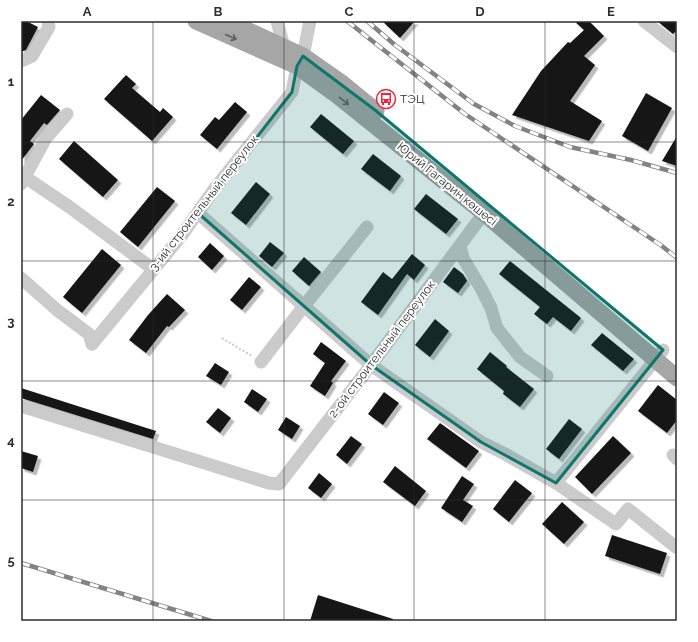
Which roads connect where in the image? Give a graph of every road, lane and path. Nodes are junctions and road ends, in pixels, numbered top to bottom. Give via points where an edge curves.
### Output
1 (48, 21) edge
2 (196, 21) edge
3 (227, 21) edge
4 (277, 21) edge
5 (310, 21) edge
6 (644, 21) edge
7 (284, 47) junction
8 (677, 47) edge
9 (21, 61) edge
10 (300, 61) junction
11 (67, 114) dead end
12 (23, 181) edge
13 (198, 213) junction
14 (484, 213) junction
15 (367, 227) dead end
16 (460, 246) junction
17 (153, 269) junction
18 (21, 278) edge
19 (304, 306) junction
20 (222, 338) dead end
21 (659, 355) junction
22 (261, 362) joint
23 (677, 363) edge
24 (371, 365) junction
25 (547, 376) dead end
26 (677, 378) edge
27 (21, 406) edge
28 (556, 484) junction
29 (677, 548) edge

1 - 9 street via 49,27 32,56
2 -> 10 main road, Юрий Гагарин көшесі
3 - 7 main road, Юрий Гагарин көшесі
4 - 7 street
5 - 10 street, 3-ий строительный переулок
6 - 8 street
7 - 10 main road, Юрий Гагарин көшесі
10 - 13 street, 3-ий строительный переулок via 292,92
10 -> 14 main road, Юрий Гагарин көшесі via 338,96
10 - 21 main road, Юрий Гагарин көшесі via 343,84 472,190
11 - 12 street via 46,138
12 - 17 street via 71,208
13 - 17 street, 3-ий строительный переулок
13 - 19 street
14 - 16 street, 2-ой строительный переулок
14 - 21 main road, Юрий Гагарин көшесі
15 - 19 street
16 - 24 street, 2-ой строительный переулок
16 - 25 street via 463,258 491,308 497,328 520,357
17 - 18 street, 3-ий строительный переулок via 92,344 89,334 56,310
19 - 22 street
19 - 24 street
20 - 22 path
21 - 23 main road, Юрий Гагарин көшесі
21 - 26 main road, Юрий Гагарин көшесі
21 - 28 street
24 - 27 street, 2-ой строительный переулок via 279,484
24 - 28 street via 481,442
28 - 29 street via 616,524 628,509

